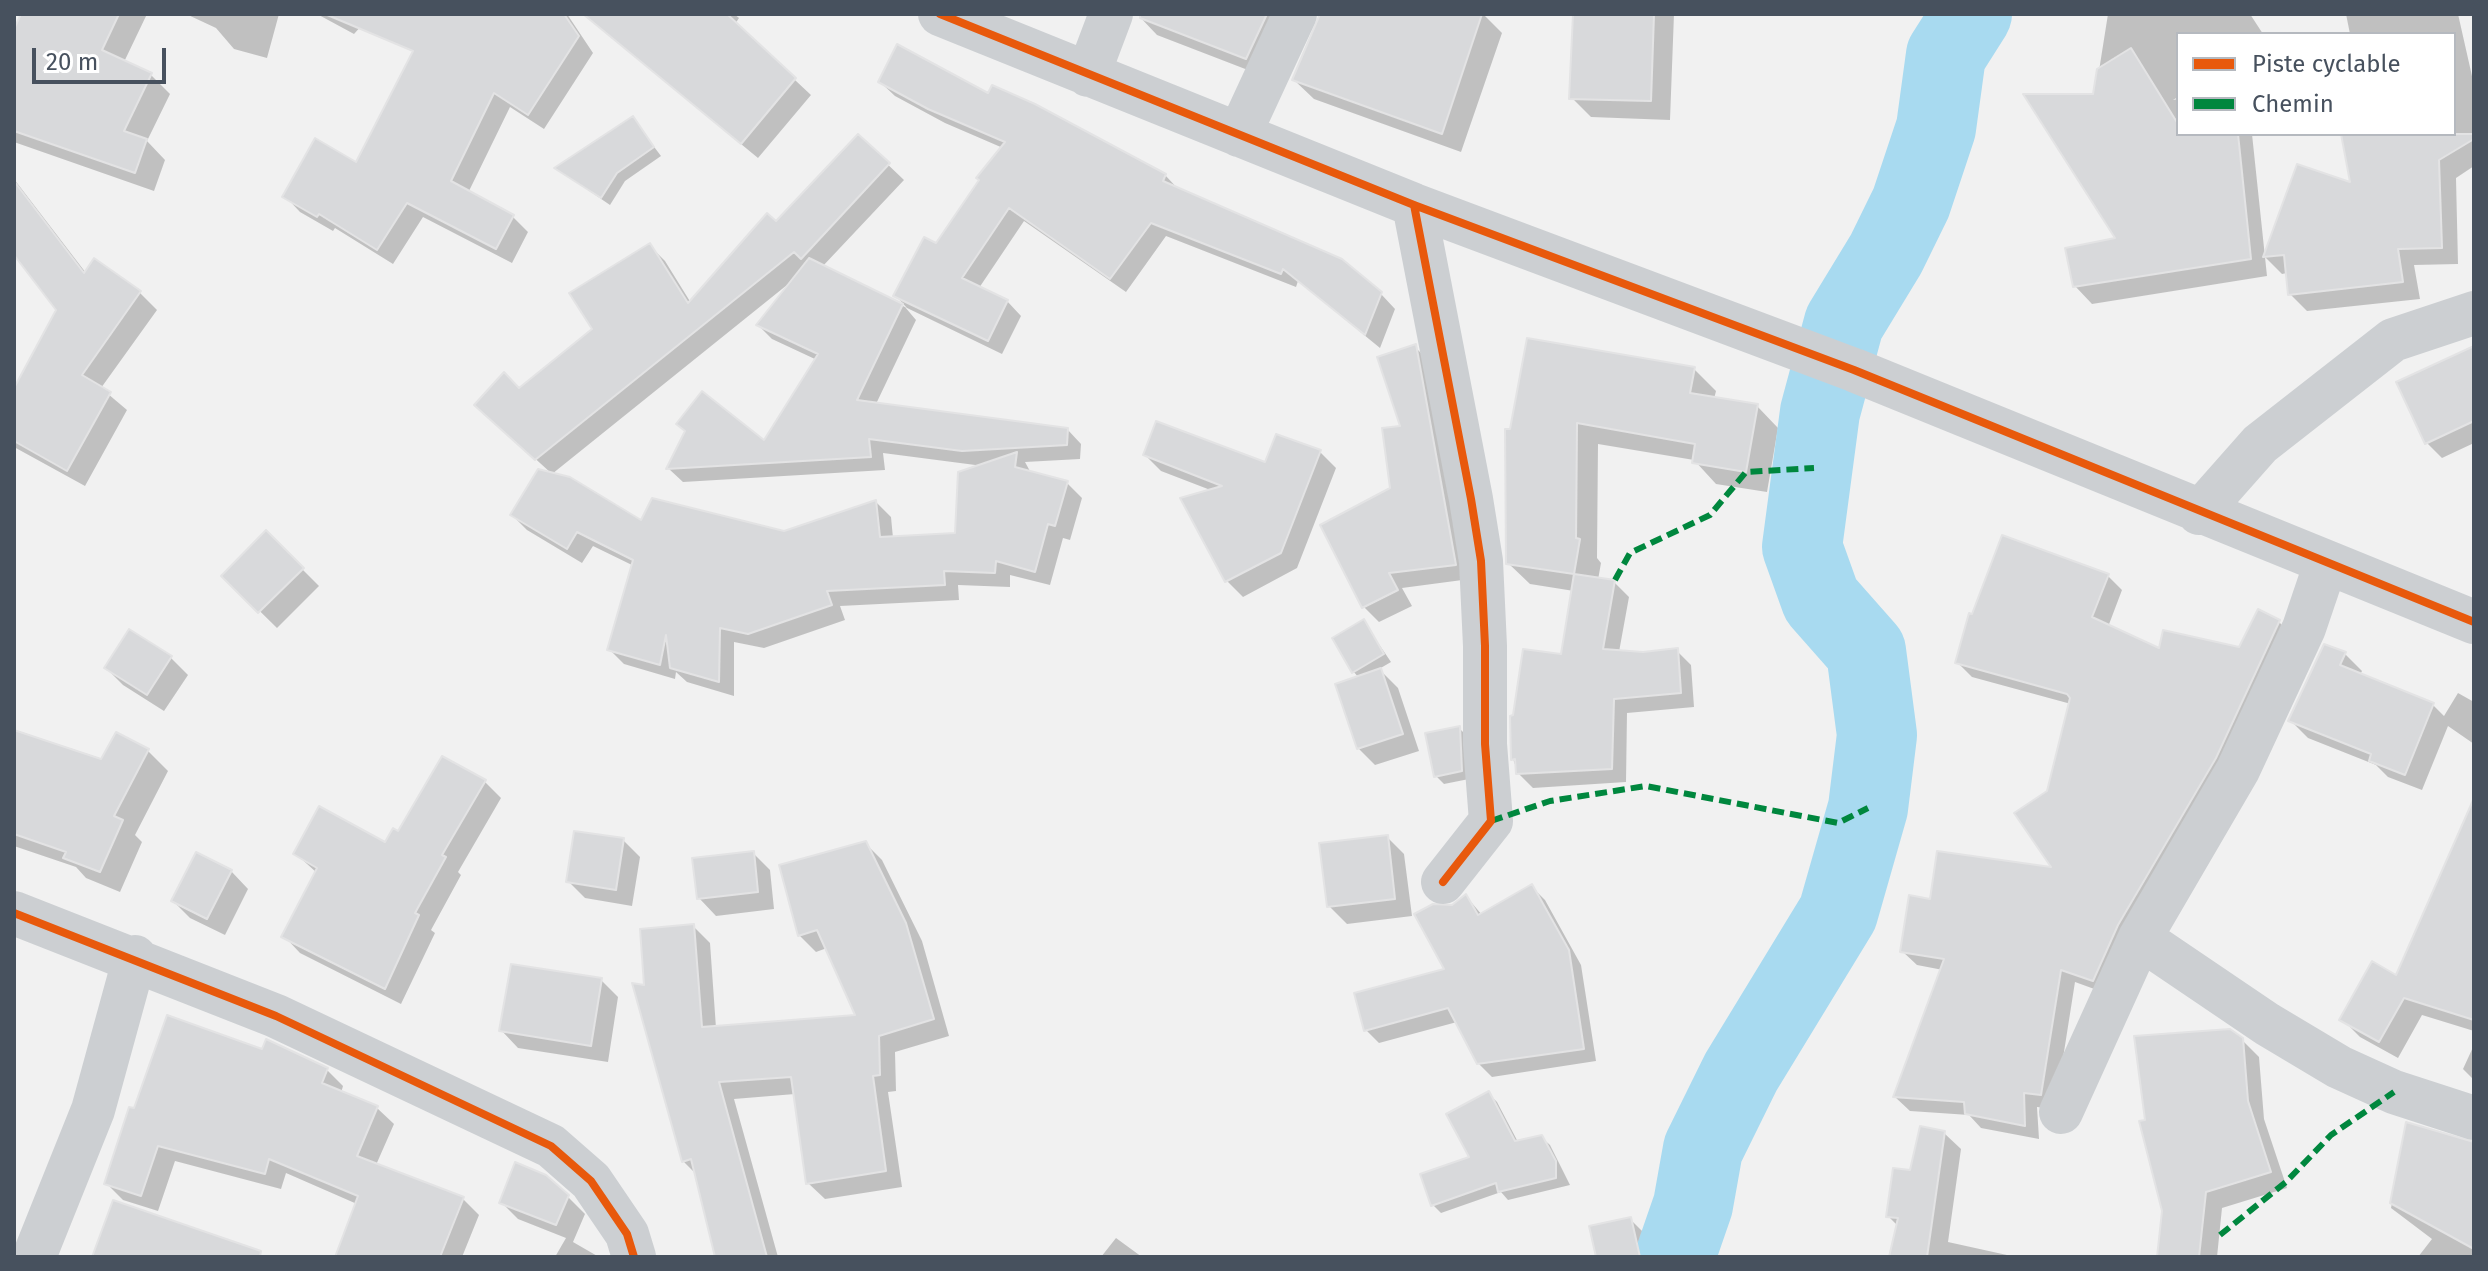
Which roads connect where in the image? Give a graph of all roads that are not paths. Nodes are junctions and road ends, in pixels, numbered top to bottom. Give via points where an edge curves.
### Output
1 (940, 14) edge
2 (1111, 14) edge
3 (1295, 14) edge
4 (1088, 75) junction
5 (1239, 135) junction
6 (1414, 205) junction
7 (2474, 313) edge
8 (2199, 513) junction
9 (2326, 563) junction
10 (2474, 622) edge
11 (1443, 882) dead end
12 (14, 913) edge
13 (2140, 938) junction
14 (135, 957) junction
15 (2061, 1112) dead end
16 (2474, 1118) edge
17 (34, 1257) edge
18 (634, 1257) edge

1 - 4 street
2 - 4 street
3 - 5 street
4 - 5 street
5 - 6 street
6 - 8 street via 1854,370
6 - 11 street via 1481,561 1485,646 1491,821
7 - 8 street via 2393,340 2260,444
8 - 9 street
9 - 10 street
9 - 13 street via 2304,628 2238,770
12 - 14 street
13 - 15 street
13 - 16 street via 2339,1067
14 - 17 street via 93,1110
14 - 18 street via 290,1022 551,1146 591,1181 627,1234

